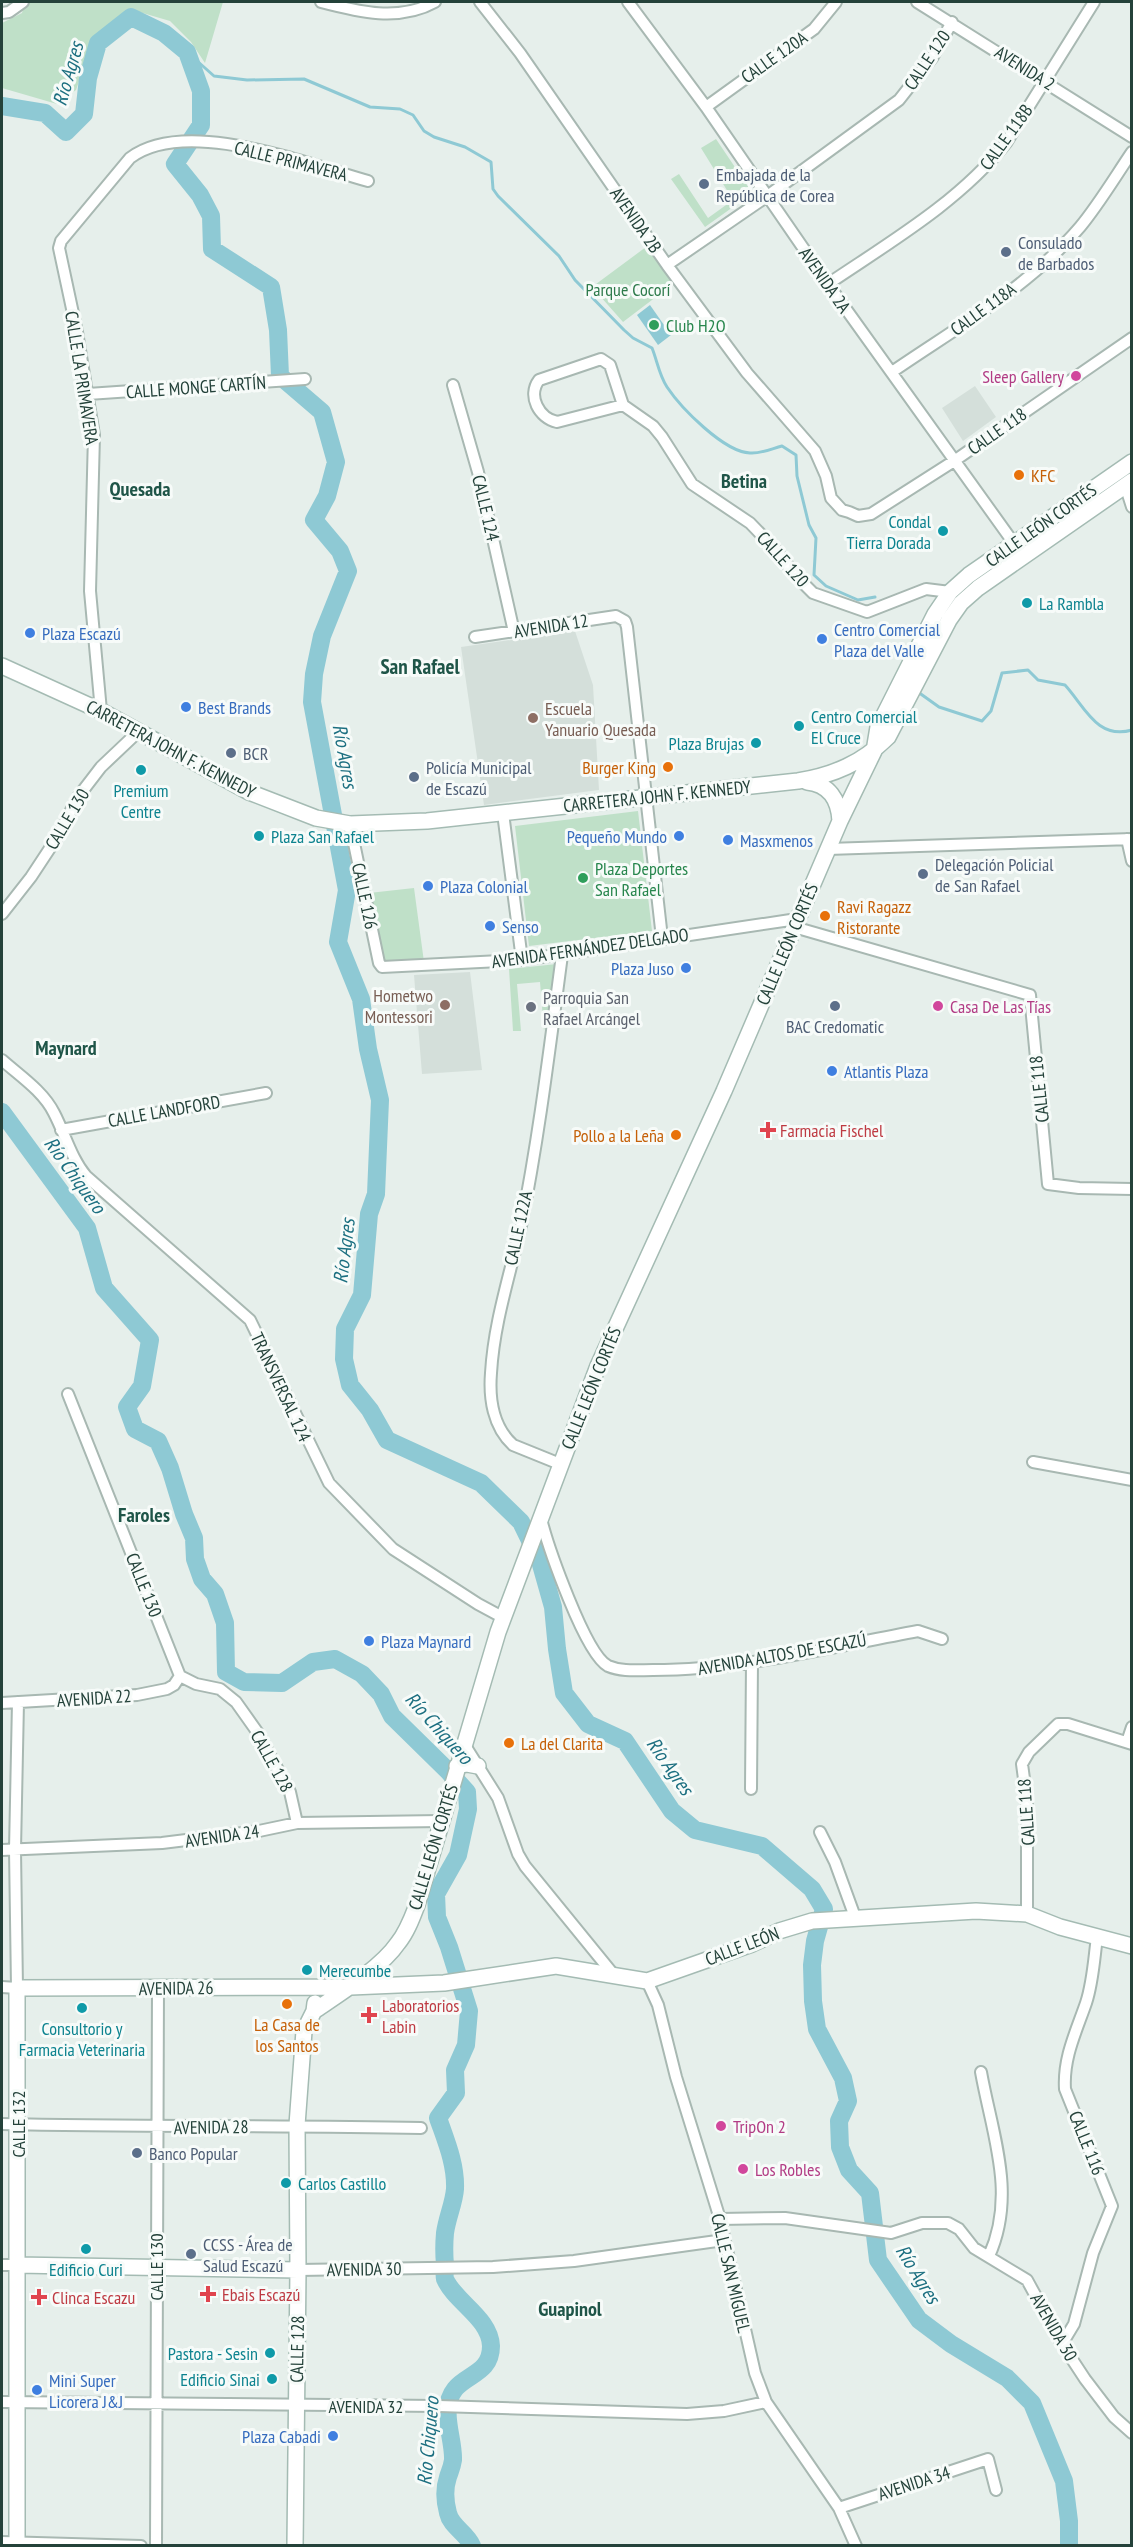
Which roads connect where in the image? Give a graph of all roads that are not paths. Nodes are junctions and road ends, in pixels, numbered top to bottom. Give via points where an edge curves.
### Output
1 (23, 2) edge
2 (321, 2) edge
3 (435, 2) edge
4 (480, 2) edge
5 (836, 2) edge
6 (917, 2) edge
7 (1094, 2) edge
8 (632, 3) edge
9 (5, 13) edge
10 (952, 22) junction
11 (1045, 81) junction
12 (706, 107) junction
13 (1131, 137) edge
14 (177, 142) joint
15 (1131, 152) edge
16 (368, 181) dead end
17 (766, 197) junction
18 (667, 265) junction
19 (828, 284) junction
20 (1131, 338) edge
21 (892, 372) junction
22 (305, 379) dead end
23 (453, 385) dead end
24 (88, 394) junction
25 (623, 405) junction
26 (954, 461) junction
27 (1131, 462) edge
28 (1128, 483) edge
29 (1131, 507) edge
30 (858, 516) joint
31 (1014, 544) junction
32 (1023, 557) junction
33 (950, 592) junction
34 (514, 632) junction
35 (475, 637) dead end
36 (2, 666) edge
37 (101, 711) junction
38 (139, 730) junction
39 (876, 731) junction
40 (874, 751) junction
41 (838, 772) junction
42 (798, 782) junction
43 (647, 796) junction
44 (503, 813) junction
45 (840, 821) junction
46 (345, 823) junction
47 (1129, 839) edge
48 (828, 849) junction
49 (1131, 861) edge
50 (2, 914) edge
51 (796, 923) junction
52 (662, 938) junction
53 (562, 955) junction
54 (522, 960) junction
55 (382, 967) joint
56 (1030, 995) joint
57 (2, 1060) edge
58 (266, 1093) dead end
59 (61, 1130) junction
60 (1131, 1189) edge
61 (68, 1394) dead end
62 (1033, 1462) dead end
63 (560, 1464) junction
64 (1131, 1480) edge
65 (538, 1522) junction
66 (504, 1618) junction
67 (942, 1639) dead end
68 (752, 1662) junction
69 (180, 1676) junction
70 (18, 1702) junction
71 (2, 1703) edge
72 (1131, 1726) edge
73 (1129, 1743) edge
74 (464, 1744) junction
75 (478, 1766) junction
76 (456, 1768) junction
77 (751, 1789) dead end
78 (441, 1821) junction
79 (297, 1823) junction
80 (820, 1832) dead end
81 (2, 1850) edge
82 (15, 1850) junction
83 (1027, 1914) junction
84 (855, 1917) junction
85 (1097, 1937) junction
86 (1131, 1946) edge
87 (374, 1966) junction
88 (613, 1974) junction
89 (647, 1981) junction
90 (379, 1986) junction
91 (304, 1987) junction
92 (351, 1987) junction
93 (9, 1988) edge
94 (158, 1989) junction
95 (314, 2011) junction
96 (981, 2072) dead end
97 (2, 2124) edge
98 (19, 2125) junction
99 (297, 2125) junction
100 (157, 2127) junction
101 (421, 2128) dead end
102 (720, 2219) junction
103 (724, 2240) junction
104 (989, 2256) junction
105 (2, 2265) edge
106 (17, 2265) junction
107 (156, 2267) junction
108 (298, 2270) junction
109 (1062, 2344) junction
110 (9, 2402) edge
111 (766, 2402) junction
112 (157, 2403) junction
113 (296, 2405) junction
114 (1131, 2433) edge
115 (996, 2490) dead end
116 (839, 2508) junction
117 (12, 2543) edge
118 (141, 2546) edge
119 (156, 2546) edge
120 (295, 2546) edge
121 (856, 2546) edge

1 - 9 street
2 - 3 street via 385,14 413,11
4 - 18 street, AVENIDA 2B
5 - 12 street, CALLE 120A via 814,29
6 - 10 street, AVENIDA 2
7 - 11 street, CALLE 118B
8 - 12 street, AVENIDA 2A
10 - 11 street, AVENIDA 2
10 - 17 street, CALLE 120 via 932,58 899,100
11 - 13 street, AVENIDA 2
11 - 19 street, CALLE 118B via 1006,143 976,178
12 - 17 street, AVENIDA 2A
14 - 16 street, CALLE PRIMAVERA via 242,146
14 - 24 street, CALLE LA PRIMAVERA via 142,149 130,158 59,248
15 - 21 street, CALLE 118A via 1080,227 1050,258 986,308
17 - 18 street, CALLE 120
17 - 19 street, AVENIDA 2A
18 - 30 street, AVENIDA 2B via 747,373 815,451 831,498 843,510
19 - 21 street, AVENIDA 2A
20 - 26 street, CALLE 118
21 - 26 street, AVENIDA 2A
22 - 24 street, CALLE MONGE CARTÍN
23 - 34 street, CALLE 124 via 478,472
24 - 37 street, CALLE LA PRIMAVERA via 94,435 90,591
25 - 25 street via 557,422 541,414 532,395 539,380 601,359 610,364
25 - 33 street, CALLE 120 via 663,437 692,484 750,523 813,593 867,612 926,589
26 - 30 street, CALLE 118 via 871,514
26 - 31 street, AVENIDA 2A
27 - 31 main road, CALLE LEÓN CORTÉS
28 - 29 street
28 - 32 main road, CALLE LEÓN CORTÉS
31 - 32 street, AVENIDA 2A
31 - 33 main road, CALLE LEÓN CORTÉS
32 - 40 main road, CALLE LEÓN CORTÉS via 961,603 888,737
33 - 39 main road, CALLE LEÓN CORTÉS via 928,625
34 - 35 street, AVENIDA 12
34 - 43 street, AVENIDA 12 via 616,616 625,621
36 - 37 main road, CARRETERA JOHN F. KENNEDY
37 - 38 main road, CARRETERA JOHN F. KENNEDY
38 - 46 main road, CARRETERA JOHN F. KENNEDY via 249,792 316,818
38 - 50 street, CALLE 130 via 101,767 78,797 58,836
39 - 40 main road, CALLE LEÓN CORTÉS
39 - 41 main road
40 - 41 main road, CARRETERA JOHN F. KENNEDY
40 - 45 main road, CALLE LEÓN CORTÉS
41 - 42 main road, CARRETERA JOHN F. KENNEDY
42 - 43 main road, CARRETERA JOHN F. KENNEDY
42 - 45 main road via 824,787 839,808
43 - 44 main road, CARRETERA JOHN F. KENNEDY
43 - 52 street
44 - 46 main road, CARRETERA JOHN F. KENNEDY via 398,824
44 - 54 street
45 - 48 main road, CALLE LEÓN CORTÉS
46 - 55 street, CALLE 126
47 - 48 street
47 - 49 street
48 - 51 main road, CALLE LEÓN CORTÉS
51 - 52 street, AVENIDA FERNÁNDEZ DELGADO
51 - 56 street, AVENIDA FERNÁNDEZ DELGADO
51 - 63 main road, CALLE LEÓN CORTÉS via 598,1366
52 - 53 street, AVENIDA FERNÁNDEZ DELGADO
53 - 54 street, AVENIDA FERNÁNDEZ DELGADO
53 - 63 street, CALLE 122A via 521,1226 499,1314 490,1373 495,1416 507,1439
54 - 55 street, AVENIDA FERNÁNDEZ DELGADO
56 - 60 street, CALLE 118 via 1048,1184
57 - 59 street, TRANSVERSAL 124 via 42,1095
58 - 59 street, CALLE LANDFORD
59 - 66 street, TRANSVERSAL 124 via 86,1176 250,1320 328,1484 393,1549
61 - 69 street, CALLE 130
62 - 64 street
63 - 65 main road, CALLE LEÓN CORTÉS
65 - 66 main road, CALLE LEÓN CORTÉS
65 - 68 street, AVENIDA ALTOS DE ESCAZÚ via 585,1635 594,1653 607,1665 623,1670 688,1670
66 - 74 main road, CALLE LEÓN CORTÉS
67 - 68 street, AVENIDA ALTOS DE ESCAZÚ via 918,1630
68 - 77 street
69 - 70 street, AVENIDA 22 via 167,1689 137,1695
69 - 79 street, CALLE 128 via 220,1689 236,1702 291,1792
70 - 71 street, AVENIDA 22
70 - 82 street, CALLE 132
72 - 73 street
73 - 83 street, CALLE 118 via 1058,1724 1022,1764 1028,1801
74 - 75 street
74 - 76 main road, CALLE LEÓN CORTÉS
75 - 76 main road
75 - 88 street via 498,1798 525,1866
76 - 78 main road, CALLE LEÓN CORTÉS
78 - 79 street, AVENIDA 24
78 - 87 main road, CALLE LEÓN CORTÉS via 408,1927 398,1945
79 - 82 street, AVENIDA 24 via 162,1844
80 - 84 street
81 - 82 street, AVENIDA 24
82 - 93 street, CALLE 132
83 - 84 main road, CALLE LEÓN via 976,1911
83 - 85 main road, CALLE LEÓN
84 - 89 main road, CALLE LEÓN via 812,1921 779,1931
85 - 86 main road, CALLE LEÓN
85 - 109 street, CALLE 116 via 1086,2001 1064,2072 1065,2089 1112,2206 1093,2253 1074,2324
87 - 90 main road via 374,1981
87 - 92 main road, CALLE LEÓN CORTÉS
88 - 89 main road
88 - 90 main road via 556,1966 444,1983
89 - 102 street, CALLE SAN MIGUEL via 658,2005
90 - 92 main road
91 - 92 main road, AVENIDA 26
91 - 94 main road, AVENIDA 26
91 - 95 main road via 314,1997
92 - 95 main road, CALLE LEÓN CORTÉS
93 - 94 main road, AVENIDA 26
93 - 98 main road, CALLE 132
94 - 100 street, CALLE 130
95 - 99 main road, CALLE 128 via 304,2031
96 - 104 street via 1001,2162 998,2236
97 - 98 street, AVENIDA 28
98 - 100 street, AVENIDA 28
98 - 106 main road, CALLE 132
99 - 100 street, AVENIDA 28
99 - 101 street, AVENIDA 28
99 - 108 main road, CALLE 128
100 - 107 street, CALLE 130
102 - 103 street, CALLE SAN MIGUEL
102 - 104 street, AVENIDA 30 via 785,2218 891,2233 922,2223 948,2223 974,2248
103 - 108 street, AVENIDA 30 via 574,2261 459,2268
103 - 111 street, CALLE SAN MIGUEL via 755,2373
104 - 109 street, AVENIDA 30 via 1027,2280
105 - 106 street, AVENIDA 30
106 - 107 main road, AVENIDA 30
106 - 110 main road, CALLE 132
107 - 108 main road, AVENIDA 30
107 - 112 street, CALLE 130
108 - 113 main road, CALLE 128
109 - 114 street, AVENIDA 30 via 1114,2417
110 - 112 street, AVENIDA 32
110 - 117 main road, CALLE 132
111 - 113 street, AVENIDA 32 via 687,2414
111 - 116 street, CALLE SAN MIGUEL
112 - 113 street, AVENIDA 32
112 - 119 street, CALLE 130
113 - 120 main road, CALLE 128
115 - 116 street, AVENIDA 34 via 988,2458
116 - 121 street, CALLE SAN MIGUEL
117 - 118 street

